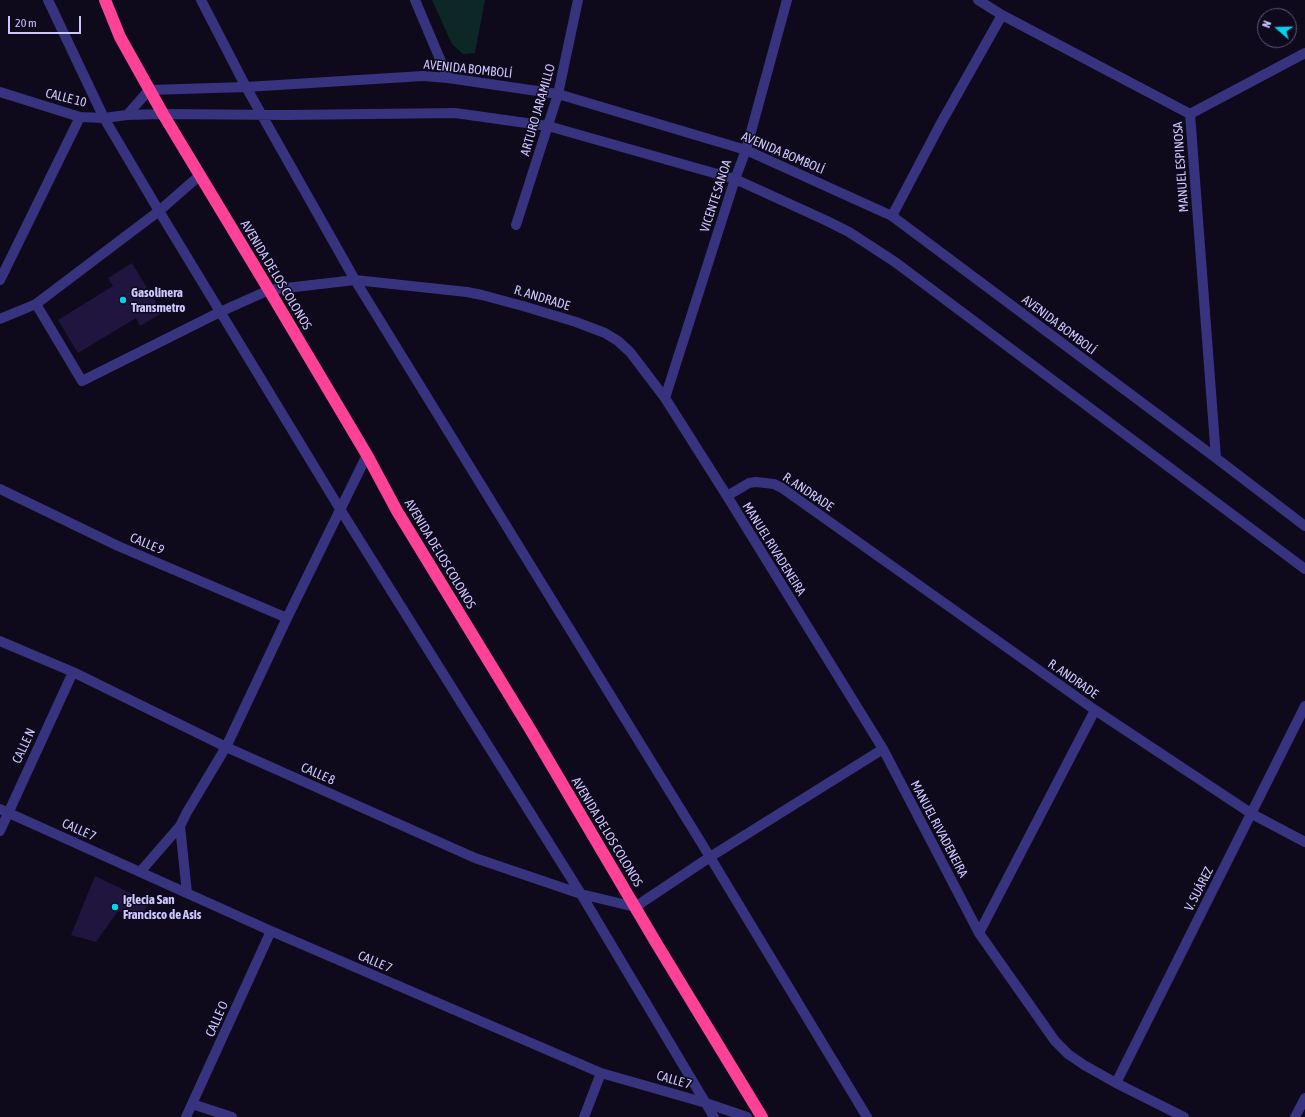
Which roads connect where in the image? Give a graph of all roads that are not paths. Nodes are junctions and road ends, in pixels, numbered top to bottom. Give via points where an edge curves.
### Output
1 (48, 0) edge
2 (105, 0) edge
3 (201, 0) edge
4 (415, 0) edge
5 (578, 0) edge
6 (787, 0) edge
7 (978, 0) edge
8 (1002, 15) junction
9 (1305, 53) edge
10 (448, 78) junction
11 (246, 87) junction
12 (149, 90) junction
13 (0, 92) edge
14 (558, 94) junction
15 (163, 114) junction
16 (262, 114) junction
17 (1190, 114) junction
18 (127, 115) junction
19 (80, 117) junction
20 (104, 118) junction
21 (548, 126) junction
22 (746, 150) junction
23 (199, 176) junction
24 (735, 179) junction
25 (159, 211) junction
26 (892, 216) junction
27 (516, 225) dead end
28 (0, 280) edge
29 (355, 280) junction
30 (269, 290) junction
31 (36, 304) junction
32 (220, 312) junction
33 (0, 319) edge
34 (665, 398) junction
35 (366, 455) junction
36 (1216, 458) junction
37 (0, 490) edge
38 (727, 496) junction
39 (340, 509) junction
40 (1305, 526) edge
41 (1305, 569) edge
42 (287, 618) junction
43 (0, 641) edge
44 (73, 672) junction
45 (1305, 706) edge
46 (1094, 710) junction
47 (226, 747) junction
48 (883, 749) junction
49 (4, 811) edge
50 (1252, 814) junction
51 (180, 826) junction
52 (0, 831) edge
53 (1305, 842) edge
54 (710, 857) junction
55 (140, 872) junction
56 (187, 894) junction
57 (581, 894) junction
58 (635, 907) junction
59 (271, 931) junction
60 (979, 933) junction
61 (601, 1073) junction
62 (1116, 1083) junction
63 (1305, 1098) edge
64 (706, 1103) junction
65 (192, 1104) junction
66 (186, 1117) edge
67 (232, 1117) edge
68 (584, 1117) edge
69 (714, 1117) edge
70 (747, 1117) edge
71 (762, 1117) edge
72 (868, 1117) edge
73 (1184, 1117) edge
74 (1295, 1117) edge

1 - 20 street
2 - 12 highway, AVENIDA DE LOS COLONOS via 120,37
3 - 11 street
4 - 10 street
5 - 14 street, ARTURO JARAMILLO
6 - 22 street, VICENTE SANOA
7 - 8 street, MANUEL ESPINOSA
8 - 17 street, MANUEL ESPINOSA
8 - 26 street via 940,123
9 - 17 street
10 - 11 street, AVENIDA BOMBOLÍ via 424,76
10 - 14 street, AVENIDA BOMBOLÍ
11 - 12 street, AVENIDA BOMBOLÍ
11 - 16 street
12 - 15 highway, AVENIDA DE LOS COLONOS
12 - 18 street
13 - 19 street, CALLE 10
14 - 21 street, ARTURO JARAMILLO
14 - 22 street, AVENIDA BOMBOLÍ
15 - 16 street
15 - 18 street, CALLE 10
15 - 23 highway, AVENIDA DE LOS COLONOS
16 - 21 street via 455,113
16 - 29 street
17 - 36 street, MANUEL ESPINOSA
18 - 20 street, CALLE 10
19 - 20 street, CALLE 10
19 - 28 street
20 - 25 street
21 - 24 street
21 - 27 street, ARTURO JARAMILLO
22 - 24 street, VICENTE SANOA
22 - 26 street, AVENIDA BOMBOLÍ
23 - 25 street
23 - 30 highway, AVENIDA DE LOS COLONOS
24 - 34 street, VICENTE SANOA
24 - 41 street via 849,232 895,262
25 - 31 street
25 - 32 street
26 - 36 street, AVENIDA BOMBOLÍ
29 - 30 street, R. ANDRADE
29 - 34 street, R. ANDRADE via 482,295 591,328 611,337 630,352
29 - 54 street
30 - 32 street, R. ANDRADE
30 - 35 highway, AVENIDA DE LOS COLONOS
31 - 32 street, R. ANDRADE via 82,381
31 - 33 street
32 - 39 street
34 - 38 street, R. ANDRADE
35 - 39 street
35 - 58 highway, AVENIDA DE LOS COLONOS via 397,511
36 - 40 street, AVENIDA BOMBOLÍ
37 - 42 street, CALLE 9 via 118,546
38 - 46 street, R. ANDRADE via 749,483 774,484 782,488
38 - 48 street, MANUEL RIVADENEIRA
39 - 42 street
39 - 57 street
42 - 47 street
43 - 44 street, CALLE 8
44 - 47 street, CALLE 8
44 - 49 street, CALLE N
45 - 50 street, V. SUÁREZ
46 - 50 street, R. ANDRADE
46 - 60 street
47 - 51 street
47 - 57 street, CALLE 8 via 475,858
48 - 54 street
48 - 60 street, MANUEL RIVADENEIRA
49 - 52 street, CALLE N
49 - 55 street, CALLE 7
50 - 53 street, R. ANDRADE
50 - 62 street, V. SUÁREZ
51 - 55 street
51 - 56 street
54 - 58 street
54 - 72 street
55 - 56 street, CALLE 7
56 - 59 street, CALLE 7
57 - 58 street, CALLE 8
57 - 64 street
58 - 71 highway, AVENIDA DE LOS COLONOS
59 - 61 street, CALLE 7
59 - 65 street, CALLE O
60 - 62 street, MANUEL RIVADENEIRA via 1055,1042 1084,1065
61 - 64 street, CALLE 7
61 - 68 street
62 - 73 street, MANUEL RIVADENEIRA
63 - 74 street
64 - 69 street
64 - 70 street, CALLE 7
65 - 66 street, CALLE O
65 - 67 street

